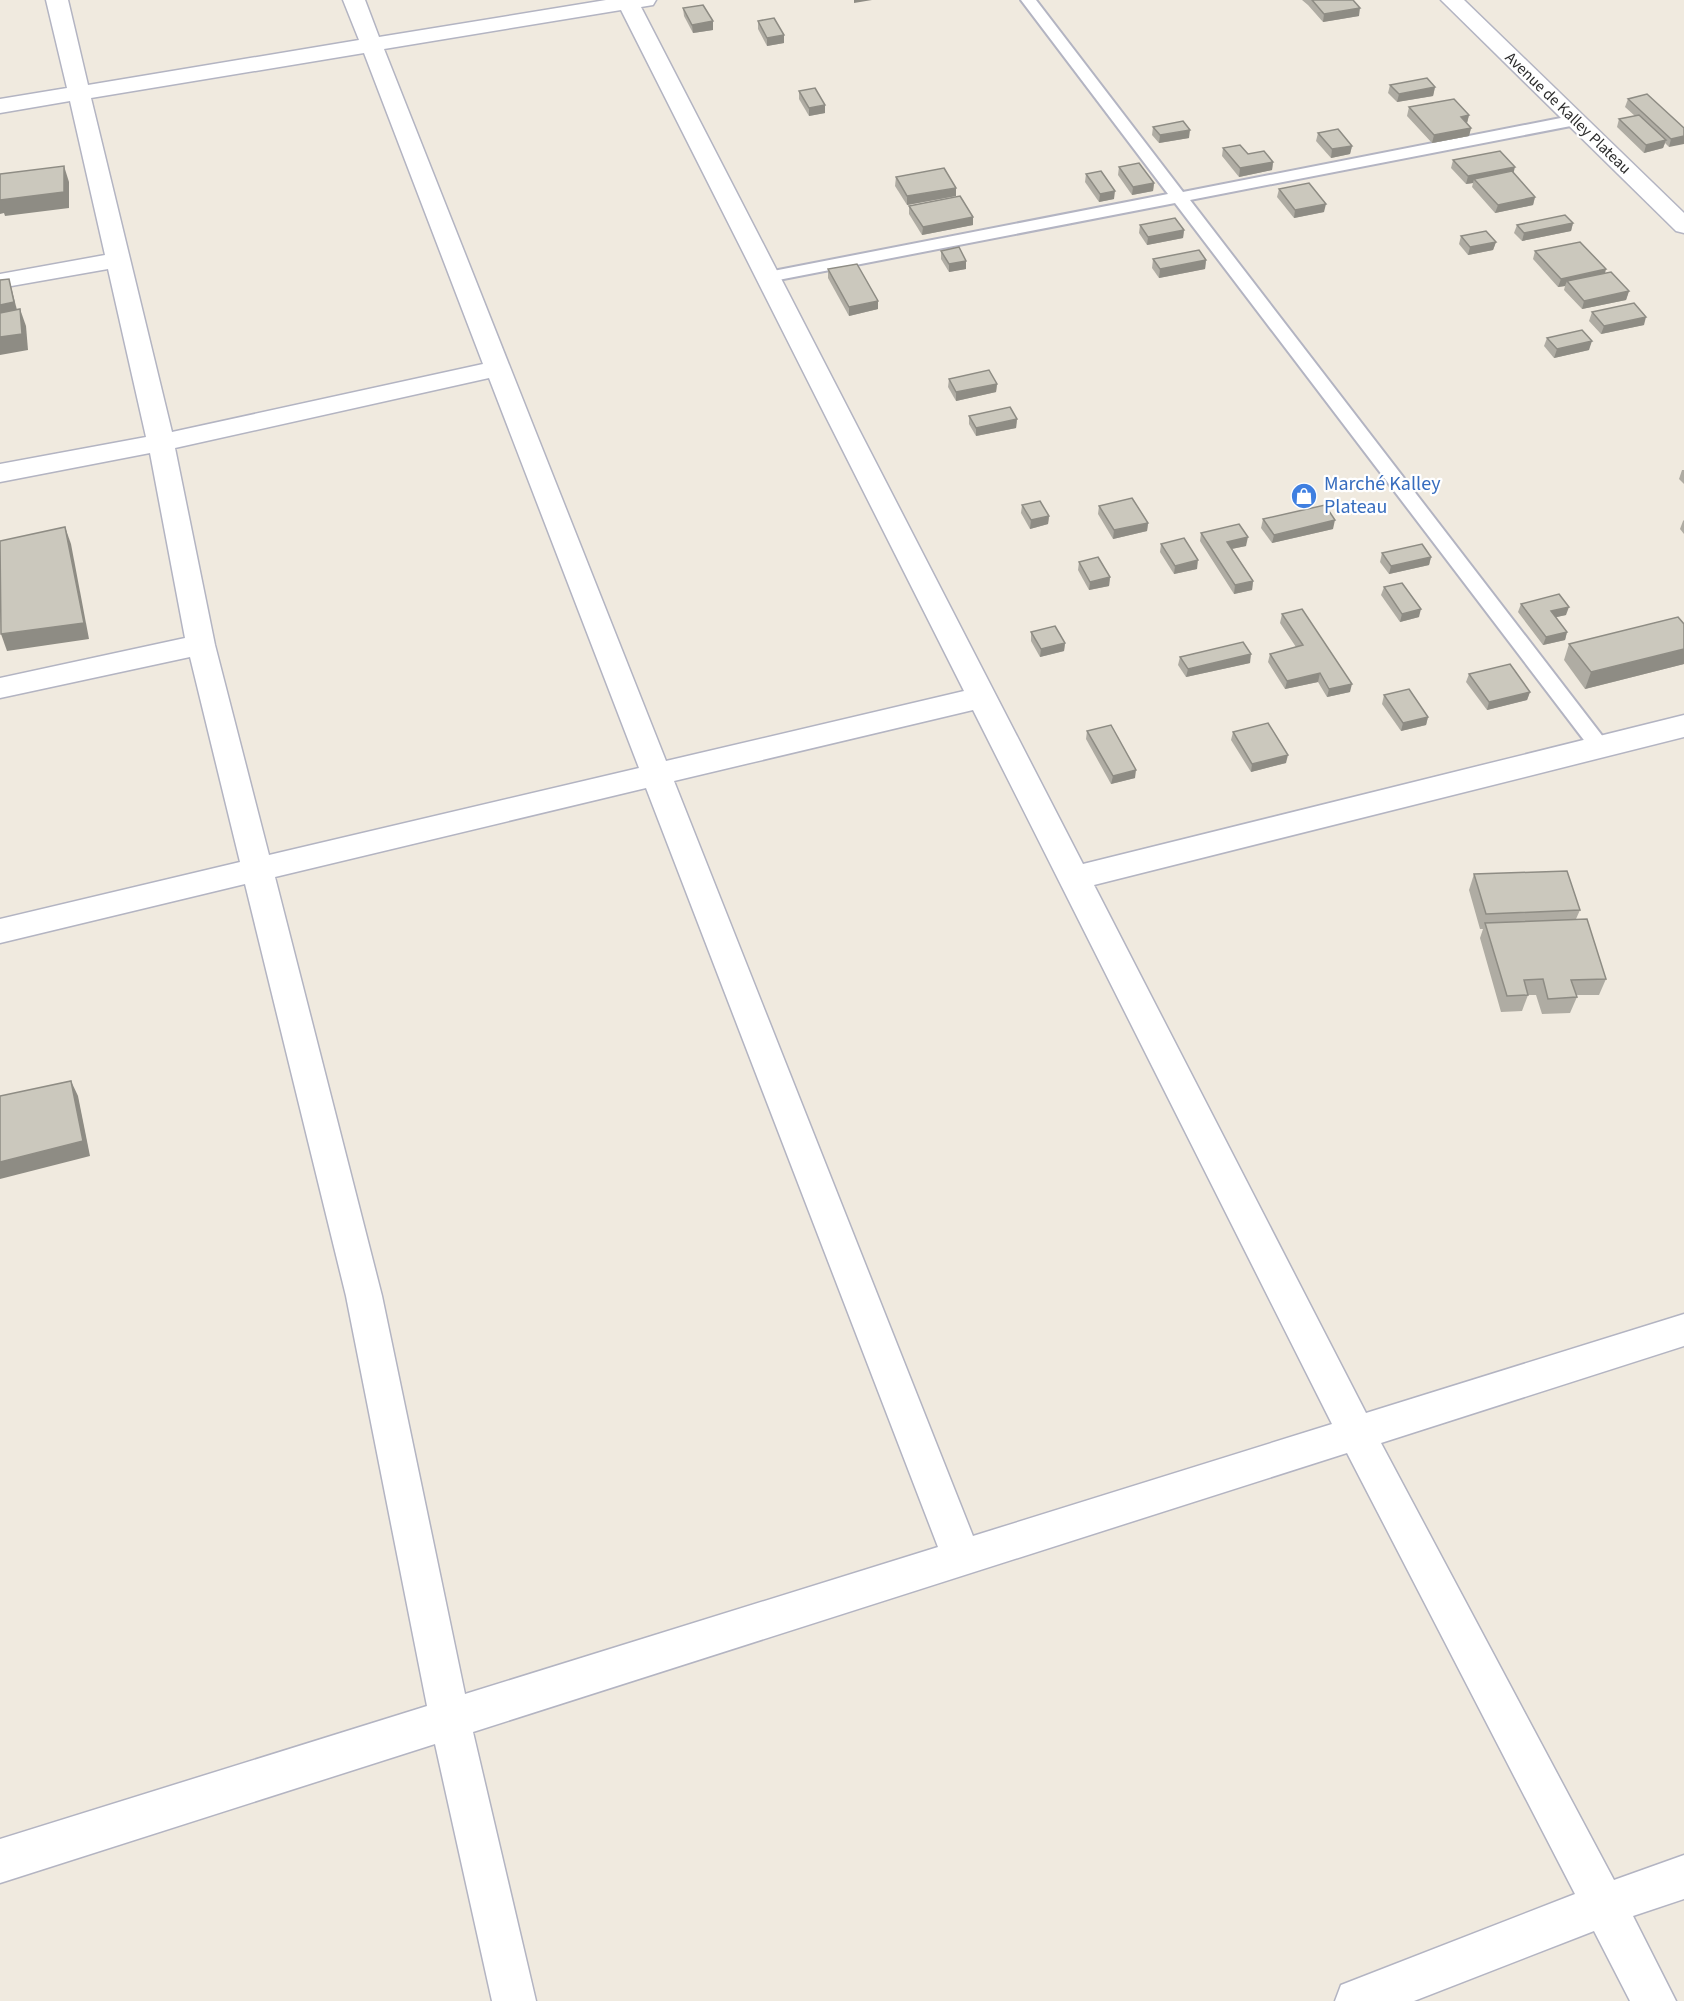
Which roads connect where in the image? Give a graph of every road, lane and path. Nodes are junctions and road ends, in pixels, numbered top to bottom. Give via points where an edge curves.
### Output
1 (57, 0) edge
2 (354, 0) edge
3 (1028, 0) edge
4 (1452, 0) edge
5 (637, 1) edge
6 (372, 45) junction
7 (79, 93) junction
8 (0, 106) edge
9 (1576, 120) junction
10 (1179, 197) junction
11 (1684, 226) edge
12 (119, 261) junction
13 (768, 277) junction
14 (0, 281) edge
15 (499, 368) junction
16 (161, 443) junction
17 (0, 473) edge
18 (201, 645) junction
19 (0, 688) edge
20 (982, 697) junction
21 (1684, 726) edge
22 (1600, 747) junction
23 (657, 774) junction
24 (257, 870) junction
25 (1075, 878) junction
26 (0, 931) edge
27 (1684, 1330) edge
28 (1357, 1434) junction
29 (962, 1557) junction
30 (450, 1720) junction
31 (0, 1861) edge
32 (1684, 1876) edge
33 (1604, 1905) junction
34 (514, 2001) edge
35 (1357, 2001) edge
36 (1654, 2001) edge

1 - 7 street
2 - 6 street
3 - 10 lane
4 - 9 street, Avenue de Kalley Plateau
5 - 6 street
5 - 13 street
6 - 7 street
6 - 15 street
7 - 8 street
7 - 12 street
9 - 10 lane
9 - 11 street, Avenue de Kalley Plateau
10 - 13 lane
10 - 22 lane
12 - 14 street
12 - 16 street
13 - 20 street
15 - 16 street
15 - 23 street
16 - 17 street
16 - 18 street
18 - 19 street
18 - 24 street
20 - 23 street
20 - 25 street
21 - 22 street
22 - 25 street
23 - 24 street
23 - 29 street
24 - 26 street
24 - 30 street via 364,1296
25 - 28 street
27 - 28 street
28 - 29 street
28 - 33 street
29 - 30 street
30 - 31 street
30 - 34 street
32 - 33 street
33 - 35 street
33 - 36 street

